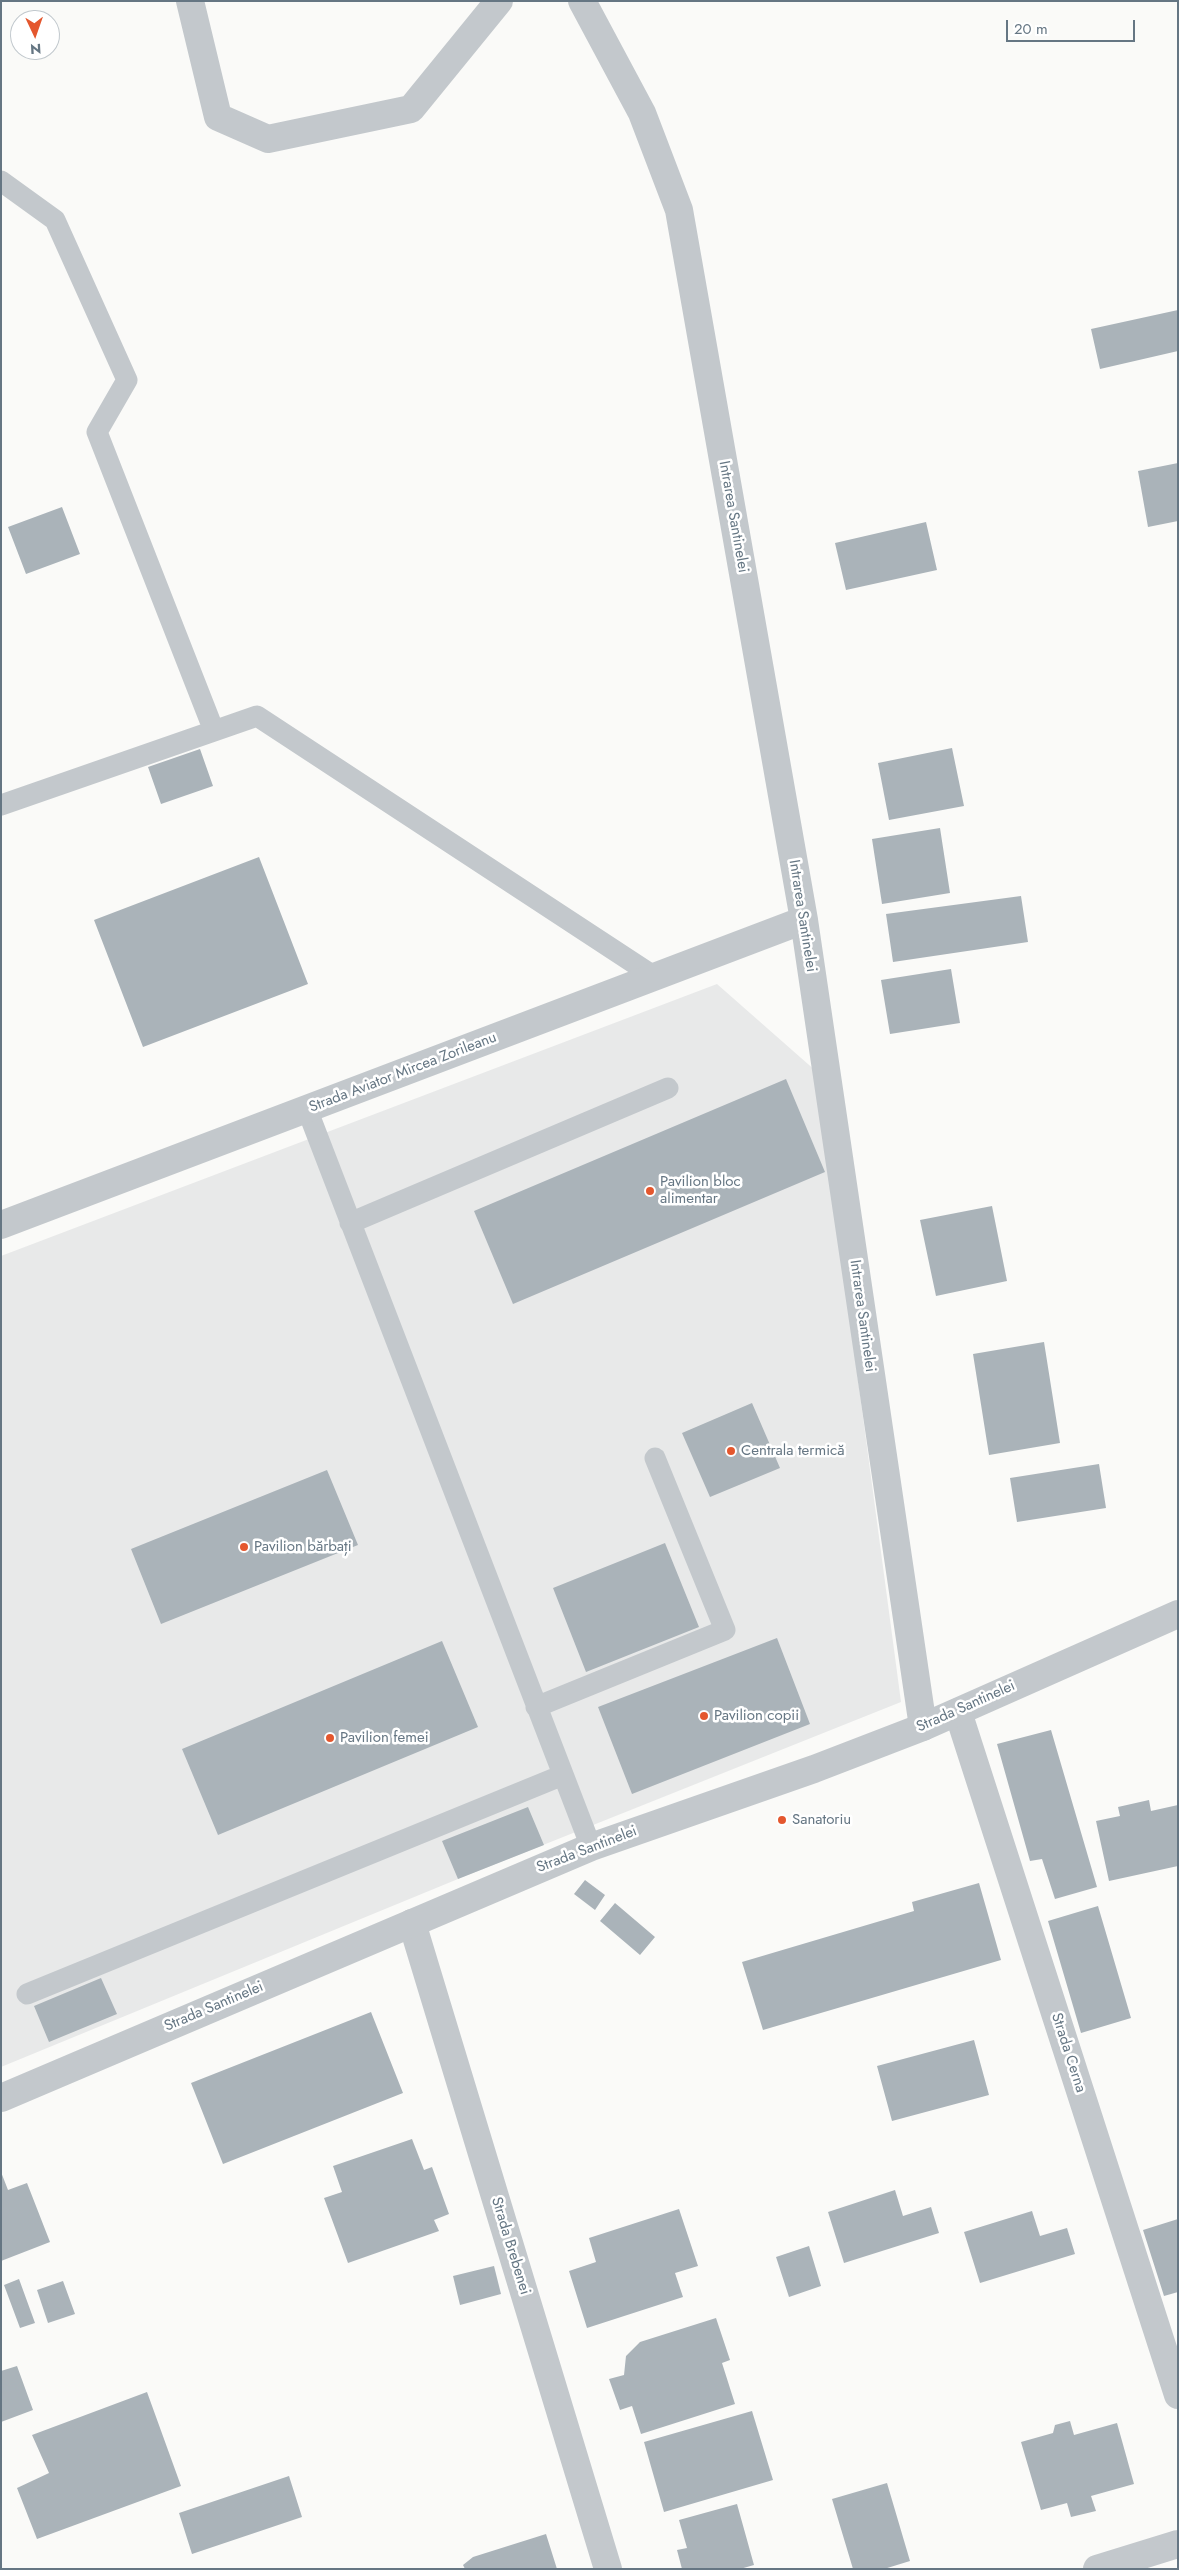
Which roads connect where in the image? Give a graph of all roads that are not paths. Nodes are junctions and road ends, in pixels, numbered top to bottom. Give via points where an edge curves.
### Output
1 (190, 1) edge
2 (499, 1) edge
3 (582, 1) edge
4 (1, 181) edge
5 (214, 731) junction
6 (1, 805) edge
7 (804, 920) junction
8 (655, 977) junction
9 (668, 1088) dead end
10 (307, 1109) junction
11 (350, 1223) junction
12 (1, 1225) edge
13 (655, 1458) dead end
14 (1178, 1614) edge
15 (536, 1707) junction
16 (958, 1712) junction
17 (922, 1727) junction
18 (563, 1775) junction
19 (590, 1847) junction
20 (412, 1923) junction
21 (27, 1994) dead end
22 (1, 2098) edge
23 (1178, 2395) edge
24 (1178, 2544) edge
25 (608, 2569) edge
26 (1097, 2569) edge

1 - 2 street via 218,117 268,139 411,109
3 - 7 street, Intrarea Santinelei via 642,113 679,210
4 - 5 lane via 55,220 127,380 97,432
5 - 6 lane
5 - 8 lane via 257,716
7 - 8 street, Strada Aviator Mircea Zorileanu
7 - 17 street, Intrarea Santinelei
8 - 10 street, Strada Aviator Mircea Zorileanu
9 - 11 lane
10 - 11 lane
10 - 12 street, Strada Aviator Mircea Zorileanu
11 - 15 lane
13 - 15 lane via 726,1630
14 - 16 street, Strada Santinelei
15 - 18 lane
16 - 17 street, Strada Santinelei
16 - 23 street, Strada Cerna
17 - 19 street, Strada Santinelei via 814,1769
18 - 19 lane
18 - 21 lane
19 - 20 street, Strada Santinelei
20 - 22 street, Strada Santinelei
20 - 25 street, Strada Brebenei
24 - 26 street

